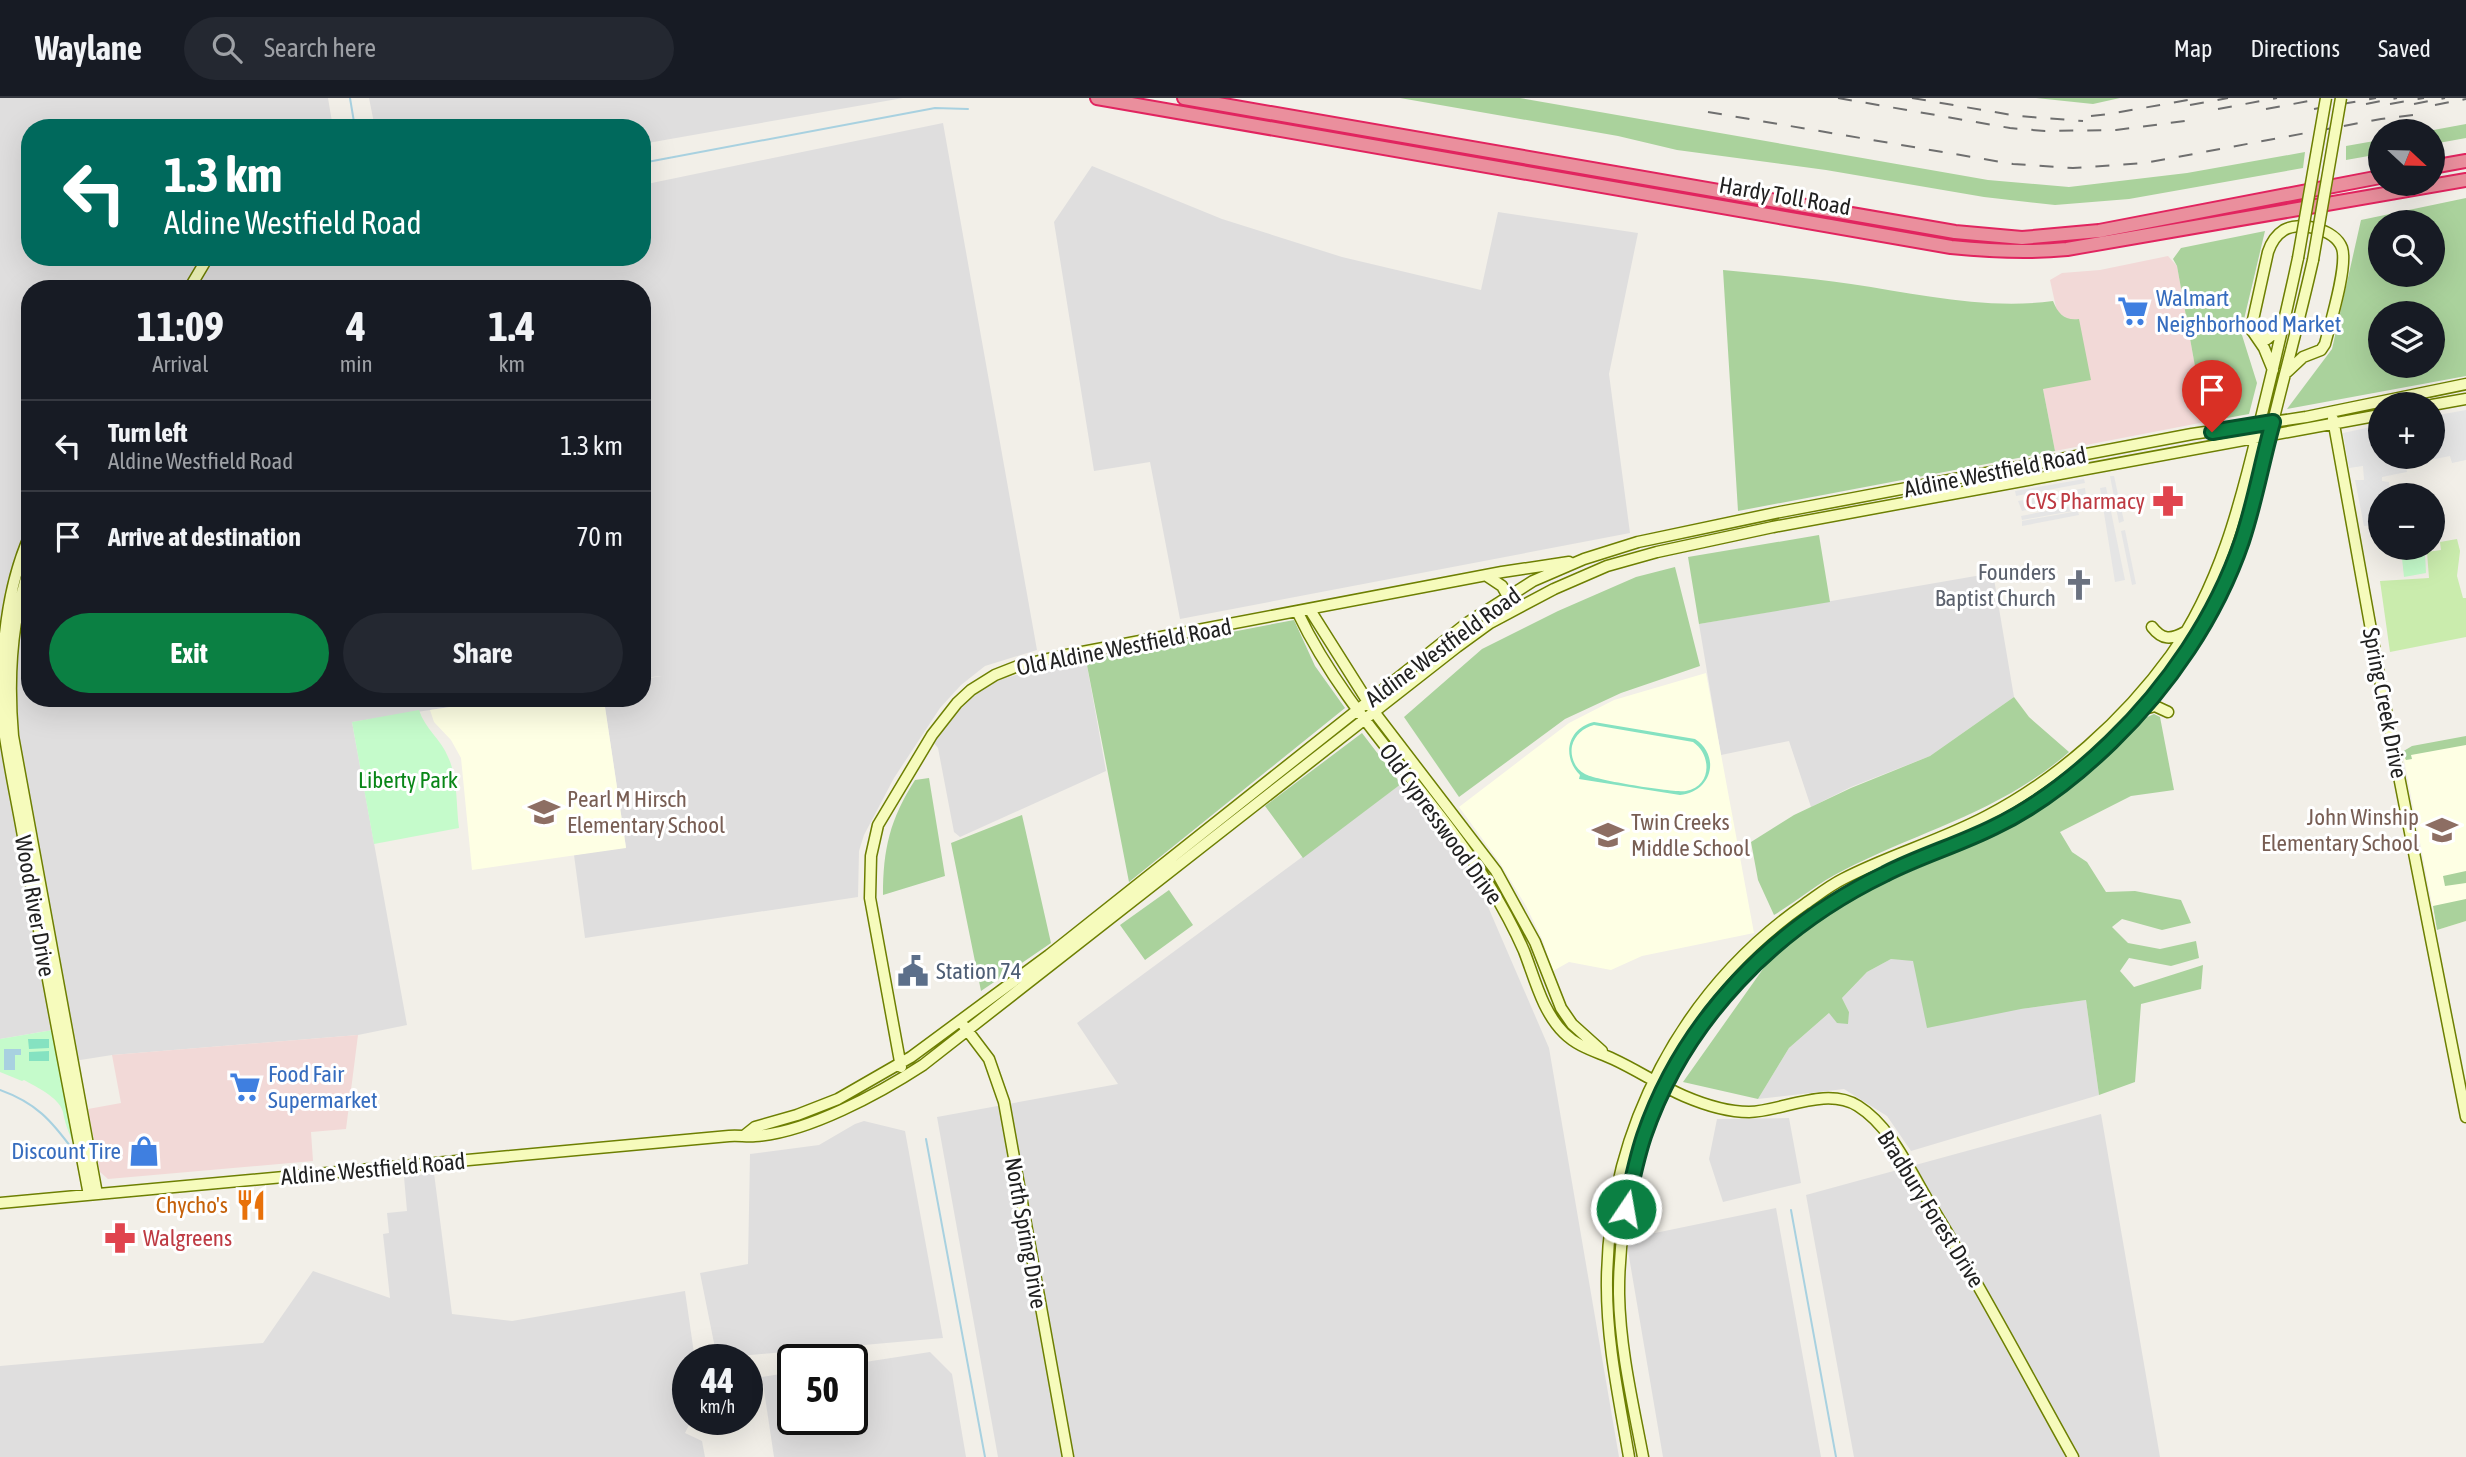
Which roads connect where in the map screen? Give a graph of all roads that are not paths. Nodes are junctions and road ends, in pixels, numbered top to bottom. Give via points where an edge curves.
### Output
1 (1097, 98) edge
2 (1184, 98) edge
3 (2326, 98) edge
4 (2341, 98) edge
5 (2466, 161) edge
6 (2445, 165) edge
7 (2368, 179) edge
8 (2466, 180) edge
9 (2283, 325) junction
10 (2251, 330) junction
11 (2296, 335) junction
12 (2316, 351) junction
13 (2273, 370) junction
14 (2287, 372) junction
15 (2466, 384) edge
16 (2427, 392) edge
17 (2280, 398) junction
18 (2466, 399) edge
19 (2445, 403) edge
20 (2368, 404) edge
21 (2332, 411) junction
22 (2306, 417) junction
23 (2368, 418) edge
24 (2273, 422) junction
25 (2260, 424) junction
26 (2333, 425) junction
27 (2269, 435) junction
28 (2256, 437) junction
29 (2223, 443) junction
30 (2250, 462) junction
31 (2008, 469) junction
32 (2010, 484) junction
33 (1687, 532) junction
34 (1689, 546) junction
35 (1584, 559) junction
36 (2221, 559) junction
37 (21, 563) edge
38 (2233, 564) junction
39 (1487, 576) junction
40 (1507, 596) junction
41 (21, 599) edge
42 (1514, 608) junction
43 (1310, 610) junction
44 (1298, 613) junction
45 (2152, 627) dead end
46 (2185, 632) junction
47 (1450, 636) junction
48 (1457, 647) junction
49 (1368, 702) junction
50 (1357, 710) junction
51 (2168, 712) dead end
52 (1375, 713) junction
53 (2138, 714) junction
54 (1365, 720) junction
55 (2090, 744) junction
56 (2096, 756) junction
57 (1282, 770) junction
58 (1289, 780) junction
59 (2000, 809) junction
60 (1458, 820) junction
61 (1226, 822) junction
62 (2003, 822) junction
63 (1448, 827) junction
64 (1892, 856) junction
65 (1896, 869) junction
66 (1793, 912) junction
67 (1801, 924) junction
68 (1541, 959) junction
69 (1045, 964) junction
70 (1529, 965) junction
71 (1712, 989) junction
72 (1721, 1000) junction
73 (959, 1020) junction
74 (967, 1031) junction
75 (1611, 1058) junction
76 (68, 1060) junction
77 (900, 1063) junction
78 (903, 1078) junction
79 (1654, 1080) junction
80 (1665, 1087) junction
81 (2466, 1117) edge
82 (745, 1135) junction
83 (93, 1194) junction
84 (0, 1203) edge
85 (1612, 1212) junction
86 (1625, 1214) junction
87 (1068, 1457) edge
88 (1629, 1457) edge
89 (1643, 1457) edge
90 (2073, 1457) edge

1 - 8 highway, Hardy Toll Road via 1992,251 2067,249
2 - 7 highway, Hardy Toll Road via 2002,237 2099,231
3 - 9 main road, bridge
4 - 11 main road, bridge
5 - 6 highway
9 - 10 main road via 2267,339
9 - 13 main road
10 - 12 main road via 2273,240 2292,228 2324,231 2342,247 2343,264 2325,344
10 - 13 main road
11 - 12 main road via 2304,346
11 - 14 main road
12 - 14 main road
13 - 25 main road
14 - 17 main road
15 - 16 main road, Aldine Westfield Road
17 - 22 main road via 2288,414
17 - 24 main road
18 - 19 main road
20 - 21 main road, Aldine Westfield Road
21 - 22 main road, Aldine Westfield Road
21 - 26 main road, Spring Creek Drive
22 - 24 main road, Aldine Westfield Road
23 - 26 main road, Aldine Westfield Road
24 - 25 main road, Aldine Westfield Road
24 - 27 main road
25 - 28 main road
25 - 31 main road, Aldine Westfield Road
26 - 27 main road, Aldine Westfield Road
26 - 81 main road, Spring Creek Drive
27 - 28 main road, Aldine Westfield Road
27 - 38 main road
28 - 29 main road, Aldine Westfield Road
28 - 30 main road
29 - 30 main road via 2246,448
29 - 32 main road, Aldine Westfield Road
30 - 36 main road
31 - 32 main road
31 - 33 main road, Aldine Westfield Road
32 - 34 main road, Aldine Westfield Road
33 - 34 main road
33 - 35 main road, Aldine Westfield Road
34 - 42 main road, Aldine Westfield Road via 1607,566
35 - 39 main road, Old Aldine Westfield Road
35 - 40 main road, Aldine Westfield Road
36 - 38 main road
36 - 46 main road
37 - 76 main road, Wood River Drive via 6,624 3,720 36,915
38 - 53 main road via 2194,640
39 - 40 main road via 1502,586
39 - 43 main road, Old Aldine Westfield Road
40 - 42 main road
40 - 47 main road, Aldine Westfield Road
41 - 76 main road, Wood River Drive via 11,668 11,712
42 - 48 main road, Aldine Westfield Road
43 - 44 main road, Old Aldine Westfield Road
43 - 49 main road, Old Cypresswood Drive
44 - 50 main road, Old Cypresswood Drive
44 - 77 main road, Old Aldine Westfield Road via 1031,663 995,675 957,702 888,806 872,846 870,898
45 - 46 main road via 2166,638
46 - 55 main road via 2143,688
47 - 48 main road
47 - 49 main road, Aldine Westfield Road
48 - 52 main road, Aldine Westfield Road
49 - 50 main road, Aldine Westfield Road
49 - 52 main road, Old Cypresswood Drive
50 - 54 main road, Old Cypresswood Drive
50 - 57 main road, Aldine Westfield Road
51 - 53 main road via 2149,706
52 - 54 main road, Aldine Westfield Road
52 - 60 main road, Old Cypresswood Drive
53 - 56 main road
54 - 58 main road, Aldine Westfield Road
54 - 63 main road, Old Cypresswood Drive
55 - 56 main road
55 - 59 main road
56 - 62 main road
57 - 58 main road
57 - 61 main road, Aldine Westfield Road
58 - 61 main road, Aldine Westfield Road
59 - 62 main road
59 - 64 main road
60 - 63 main road
60 - 68 main road, Old Cypresswood Drive via 1512,897
61 - 69 main road, Aldine Westfield Road
62 - 65 main road
63 - 70 main road, Old Cypresswood Drive via 1500,904
64 - 65 main road
64 - 66 main road via 1828,887
65 - 67 main road
66 - 67 main road
66 - 71 main road via 1750,948
67 - 72 main road
68 - 70 main road
68 - 75 main road, Old Cypresswood Drive via 1572,1024
69 - 73 main road, Aldine Westfield Road
69 - 74 main road, Aldine Westfield Road
70 - 75 main road, Old Cypresswood Drive via 1545,1005 1563,1032 1575,1043
71 - 72 main road
71 - 79 main road
72 - 80 main road
73 - 74 main road, North Spring Drive
73 - 77 main road, Aldine Westfield Road
74 - 78 main road, Aldine Westfield Road
74 - 87 main road, North Spring Drive via 989,1059 1004,1102
75 - 79 main road, Old Cypresswood Drive
76 - 83 main road, Wood River Drive
77 - 78 main road, Old Aldine Westfield Road
77 - 82 main road, Aldine Westfield Road via 838,1099 755,1127
78 - 82 main road, Aldine Westfield Road via 813,1121 753,1137
79 - 80 main road, Old Cypresswood Drive
79 - 85 main road via 1628,1145
80 - 86 main road via 1644,1136
80 - 90 main road, Bradbury Forest Drive via 1720,1110 1751,1112 1827,1097 1856,1104 1884,1128
82 - 83 main road, Aldine Westfield Road
83 - 84 main road, Aldine Westfield Road
85 - 86 main road
85 - 88 main road via 1608,1328
86 - 89 main road via 1619,1298 1623,1348

